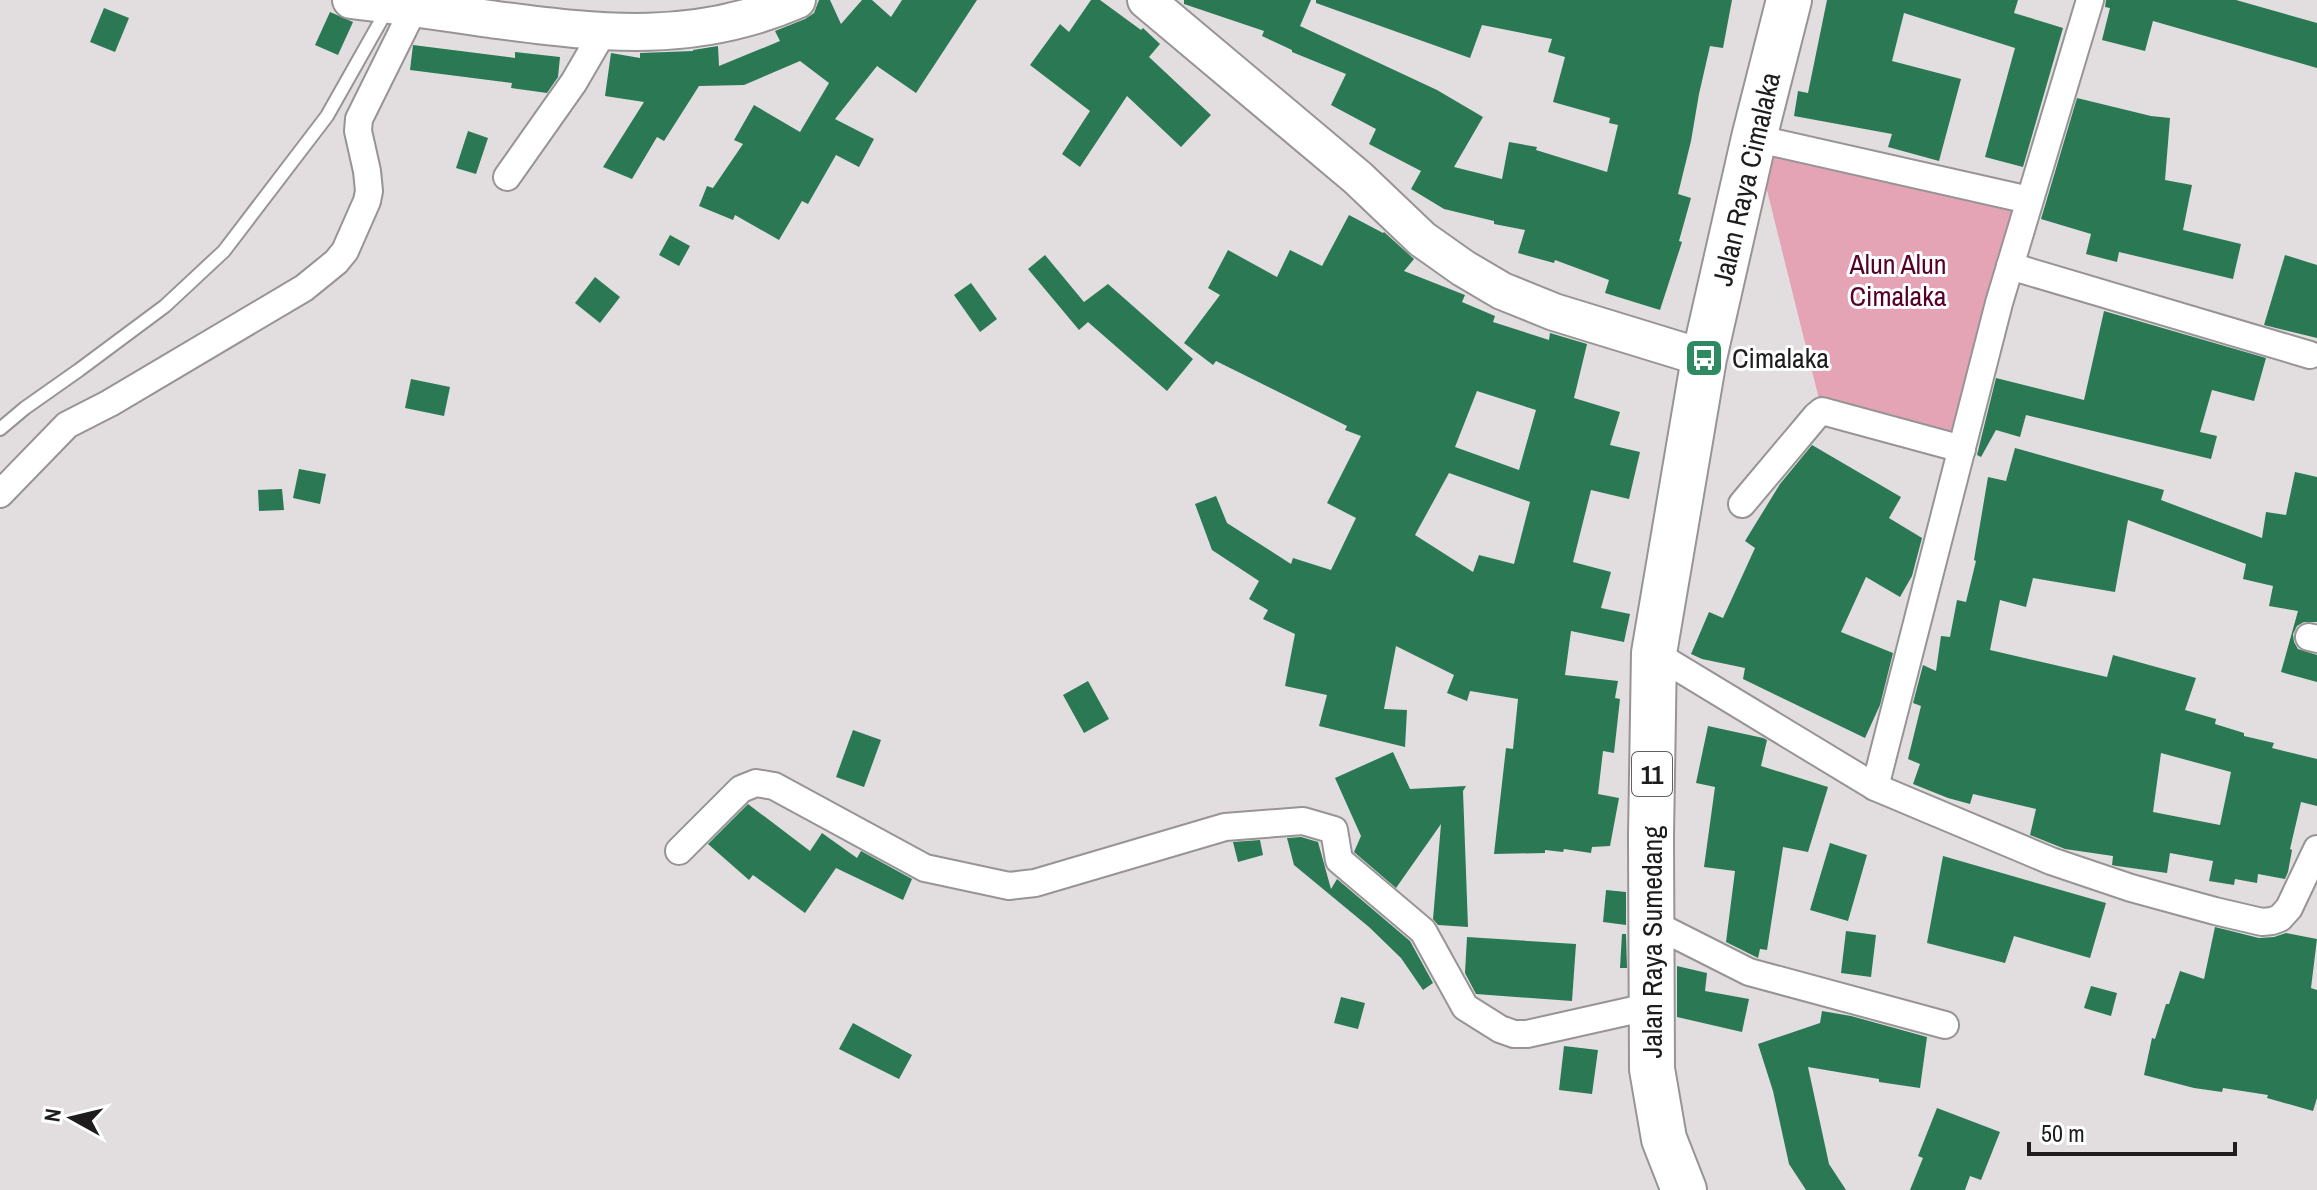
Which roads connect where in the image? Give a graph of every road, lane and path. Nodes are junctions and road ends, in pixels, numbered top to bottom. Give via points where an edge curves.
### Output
1 (351, 0) edge
2 (797, 0) edge
3 (1146, 0) edge
4 (1789, 0) edge
5 (2085, 3) edge
6 (402, 7) junction
7 (753, 8) edge
8 (491, 9) edge
9 (603, 32) junction
10 (1754, 138) junction
11 (507, 177) dead end
12 (2029, 200) junction
13 (2010, 266) junction
14 (2310, 355) dead end
15 (1704, 358) junction
16 (0, 429) edge
17 (1962, 449) junction
18 (0, 494) edge
19 (1742, 504) dead end
20 (1654, 653) junction
21 (1875, 787) junction
22 (2317, 849) edge
23 (679, 851) dead end
24 (1652, 923) junction
25 (1652, 1006) junction
26 (1945, 1025) dead end
27 (1684, 1190) edge

1 - 6 street
2 - 7 street
3 - 15 street via 1358,178 1422,239 1463,268 1554,312
4 - 10 highway, Jalan Raya Cimalaka / 11
5 - 12 street
6 - 8 street
6 - 16 lane via 224,251 165,306
6 - 18 street via 359,119 367,201 336,262 304,288 67,425
7 - 9 street via 713,26
8 - 9 street
9 - 11 street
10 - 12 street
10 - 15 highway, Jalan Raya Cimalaka / 11
12 - 13 street
13 - 14 street
13 - 17 street
15 - 20 highway, Jalan Raya Sumedang / 11
17 - 19 street via 1822,411
17 - 21 street
20 - 21 street
20 - 24 highway, Jalan Raya Sumedang / 11
21 - 22 street via 2051,861 2262,922 2280,918 2289,908
23 - 25 street via 741,789 756,783 774,786 925,868 1009,886 1225,827 1309,822 1334,830 1339,860 1423,931 1465,1007 1500,1029 1527,1034
24 - 25 highway, Jalan Raya Sumedang / 11
24 - 26 street via 1749,972
25 - 27 highway, Jalan Raya Sumedang / 11 via 1652,1069 1664,1139

